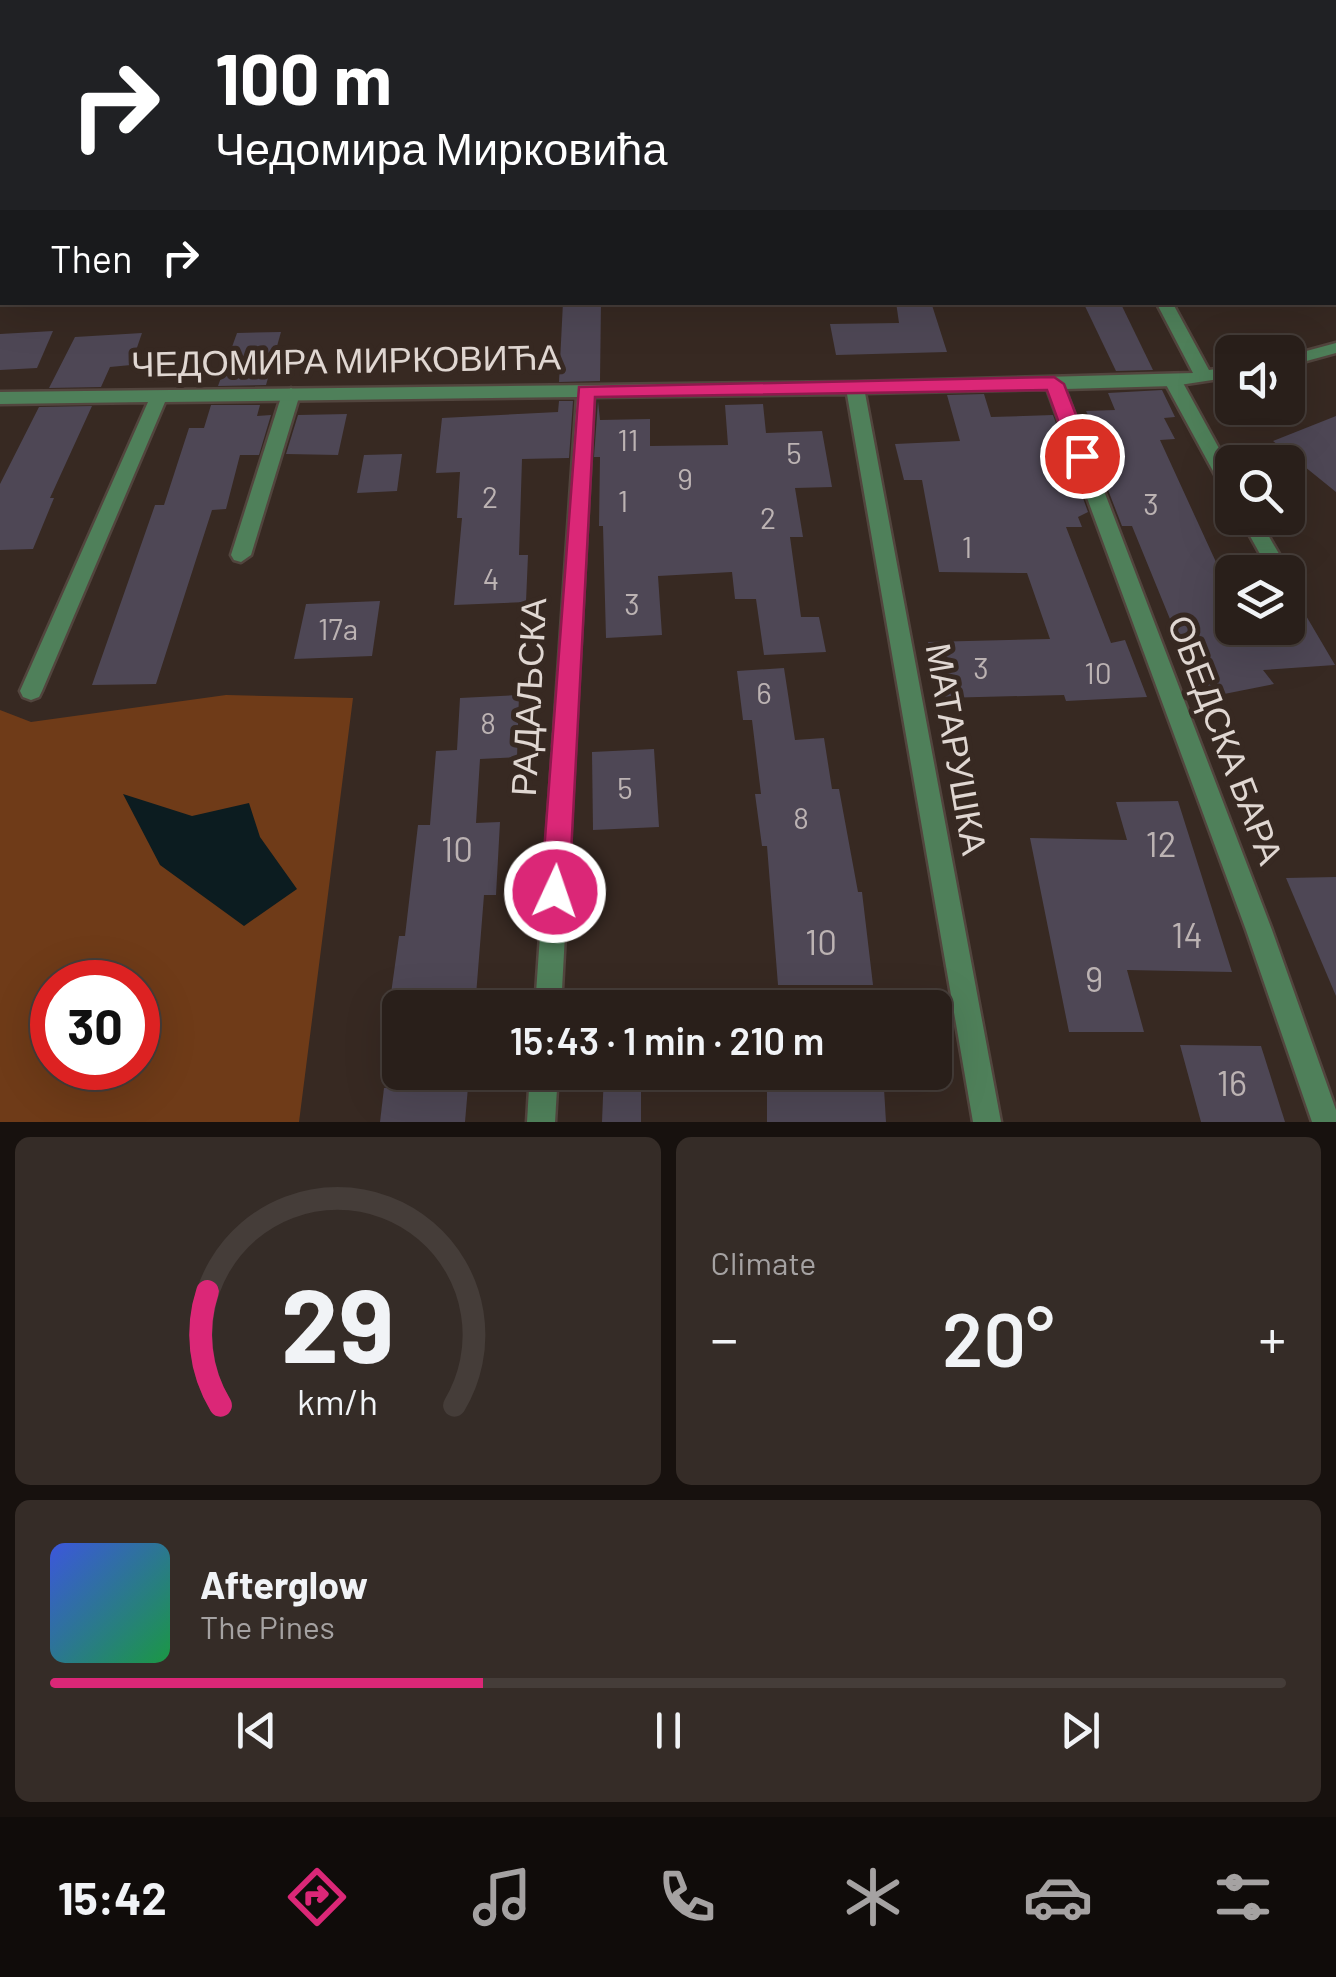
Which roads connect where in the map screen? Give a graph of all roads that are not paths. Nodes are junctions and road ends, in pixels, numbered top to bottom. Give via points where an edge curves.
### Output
1 (1166, 305) edge
2 (1336, 348) edge
3 (1305, 356) edge
4 (1215, 375) edge
5 (1204, 377) junction
6 (1173, 381) junction
7 (1054, 384) junction
8 (855, 388) junction
9 (586, 391) junction
10 (291, 394) junction
11 (159, 396) junction
12 (0, 398) edge
13 (1215, 457) edge
14 (241, 554) dead end
15 (31, 691) dead end
16 (549, 990) edge
17 (543, 1090) edge
18 (541, 1122) edge
19 (987, 1122) edge
20 (1326, 1122) edge

1 - 5 street
2 - 3 street
4 - 5 street, ЧЕДОМИРА МИРКОВИЋА
5 - 6 street, ЧЕДОМИРА МИРКОВИЋА
6 - 7 street, ЧЕДОМИРА МИРКОВИЋА
6 - 13 street
7 - 8 street, ЧЕДОМИРА МИРКОВИЋА
7 - 20 street, ОБЕДСКА БАРА
8 - 9 street, ЧЕДОМИРА МИРКОВИЋА
8 - 19 street, МАТАРУШКА
9 - 10 street, ЧЕДОМИРА МИРКОВИЋА
9 - 16 street, РАДАЉСКА
10 - 11 street, ЧЕДОМИРА МИРКОВИЋА
10 - 14 street
11 - 12 street, ЧЕДОМИРА МИРКОВИЋА
11 - 15 street
17 - 18 street

